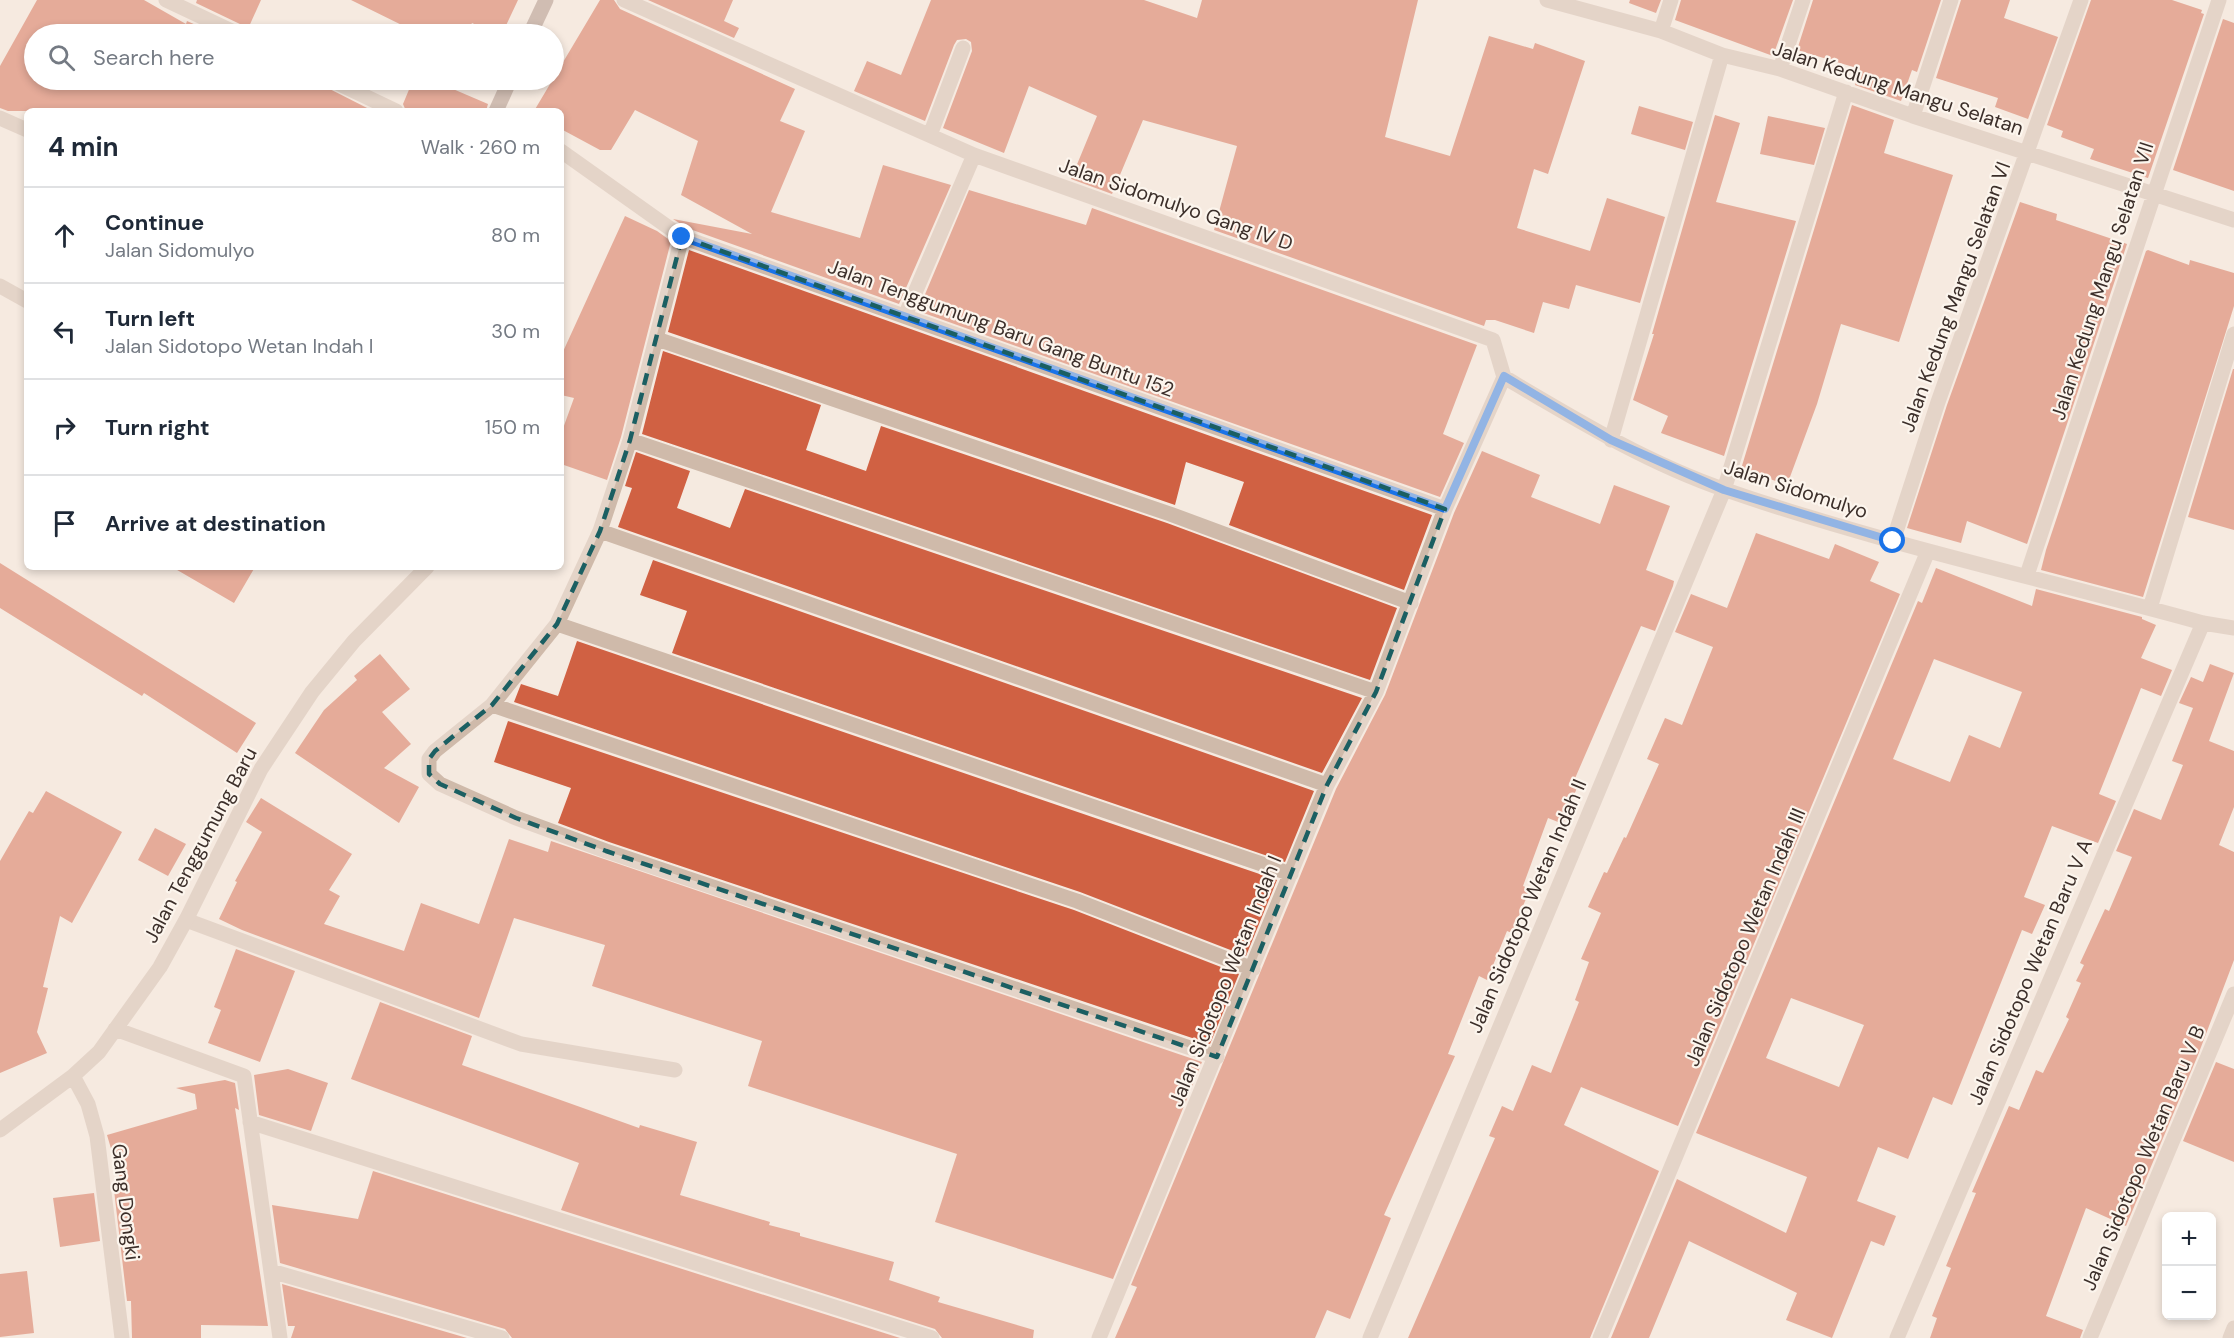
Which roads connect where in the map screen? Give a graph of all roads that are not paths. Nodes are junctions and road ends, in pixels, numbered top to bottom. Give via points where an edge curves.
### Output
1 (166, 0) edge
2 (546, 0) edge
3 (624, 0) edge
4 (1547, 0) edge
5 (1671, 0) edge
6 (1803, 0) edge
7 (1952, 0) edge
8 (2081, 0) edge
9 (2219, 0) edge
10 (217, 24) edge
11 (535, 24) edge
12 (1661, 31) junction
13 (963, 48) dead end
14 (1722, 54) junction
15 (1780, 69) junction
16 (352, 90) edge
17 (507, 90) edge
18 (1846, 92) junction
19 (390, 108) edge
20 (501, 108) edge
21 (1913, 116) junction
22 (0, 118) edge
23 (24, 129) edge
24 (930, 135) junction
25 (564, 153) edge
26 (2028, 153) junction
27 (974, 155) junction
28 (2154, 193) junction
29 (2234, 220) edge
30 (682, 237) junction
31 (0, 286) edge
32 (24, 299) edge
33 (905, 316) junction
34 (2234, 334) edge
35 (657, 339) junction
36 (1504, 376) junction
37 (630, 440) junction
38 (1611, 440) junction
39 (1724, 490) junction
40 (1445, 509) junction
41 (600, 531) junction
42 (1893, 541) junction
43 (1928, 551) junction
44 (424, 570) edge
45 (2027, 575) junction
46 (1411, 603) junction
47 (2150, 608) junction
48 (2203, 623) junction
49 (557, 624) junction
50 (2234, 628) edge
51 (1376, 693) junction
52 (492, 705) junction
53 (1327, 785) junction
54 (1291, 874) junction
55 (186, 920) junction
56 (1252, 969) junction
57 (2234, 994) edge
58 (115, 1029) junction
59 (1217, 1057) junction
60 (675, 1070) dead end
61 (74, 1076) junction
62 (250, 1122) junction
63 (0, 1130) edge
64 (271, 1271) junction
65 (2234, 1328) edge
66 (122, 1338) edge
67 (280, 1338) edge
68 (502, 1338) edge
69 (932, 1338) edge
70 (1099, 1338) edge
71 (1370, 1338) edge
72 (1600, 1338) edge
73 (1897, 1338) edge
74 (2090, 1338) edge
75 (2230, 1338) edge

1 - 10 street
2 - 11 street
3 - 24 street
4 - 12 street, Jalan Kedung Mangu Selatan
5 - 12 street
6 - 15 street
7 - 21 street
8 - 26 street, Jalan Kedung Mangu Selatan VI
9 - 28 street, Jalan Kedung Mangu Selatan VII
12 - 14 street, Jalan Kedung Mangu Selatan
13 - 24 street
14 - 15 street, Jalan Kedung Mangu Selatan
14 - 38 street
15 - 18 street, Jalan Kedung Mangu Selatan
16 - 19 street
17 - 20 street
18 - 21 street, Jalan Kedung Mangu Selatan
18 - 39 street, Jalan Sidotopo Wetan Indah II
21 - 26 street, Jalan Kedung Mangu Selatan
22 - 23 street
24 - 27 street
25 - 30 street, Jalan Tenggumung Baru Gang Buntu 152
26 - 28 street, Jalan Kedung Mangu Selatan
26 - 42 street, Jalan Kedung Mangu Selatan VI via 1938,402
27 - 33 street
27 - 36 street, Jalan Sidomulyo Gang IV D via 1493,340
28 - 29 street, Jalan Kedung Mangu Selatan
28 - 45 street, Jalan Kedung Mangu Selatan VII
30 - 33 street, Jalan Tenggumung Baru Gang Buntu 152
30 - 35 street
31 - 32 street
33 - 40 street, Jalan Tenggumung Baru Gang Buntu 152
34 - 47 street
35 - 37 street
35 - 46 street via 1170,514
36 - 38 street, Jalan Sidomulyo
36 - 40 street, Jalan Sidotopo Wetan Indah I
37 - 41 street
37 - 51 street
38 - 39 street, Jalan Sidomulyo
39 - 42 street, Jalan Sidomulyo
39 - 71 street, Jalan Sidotopo Wetan Indah II
40 - 46 street, Jalan Sidotopo Wetan Indah I
41 - 49 street
41 - 53 street
42 - 43 street, Jalan Sidomulyo
43 - 45 street, Jalan Sidomulyo
43 - 72 street, Jalan Sidotopo Wetan Indah III
44 - 55 street, Jalan Tenggumung Baru via 354,641 312,692 261,770
45 - 47 street, Jalan Sidomulyo
46 - 51 street, Jalan Sidotopo Wetan Indah I
47 - 48 street, Jalan Sidomulyo
48 - 50 street, Jalan Sidomulyo
48 - 73 street, Jalan Sidotopo Wetan Baru V A
49 - 52 street
49 - 54 street
51 - 53 street, Jalan Sidotopo Wetan Indah I
52 - 56 street via 1077,902
52 - 59 street via 429,759 428,770 434,780 516,818 606,851
53 - 54 street, Jalan Sidotopo Wetan Indah I
54 - 56 street, Jalan Sidotopo Wetan Indah I
55 - 58 street, Jalan Tenggumung Baru via 160,968
55 - 60 street via 521,1044
56 - 59 street, Jalan Sidotopo Wetan Indah I
57 - 74 street, Jalan Sidotopo Wetan Baru V B
58 - 61 street, Jalan Tenggumung Baru via 99,1052
58 - 62 street via 244,1076
59 - 70 street, Jalan Sidotopo Wetan Indah I
61 - 63 street, Jalan Tenggumung Baru
61 - 66 street, Gang Dongki via 88,1104 97,1136
62 - 64 street
62 - 69 street
64 - 67 street
64 - 68 street
65 - 75 street

